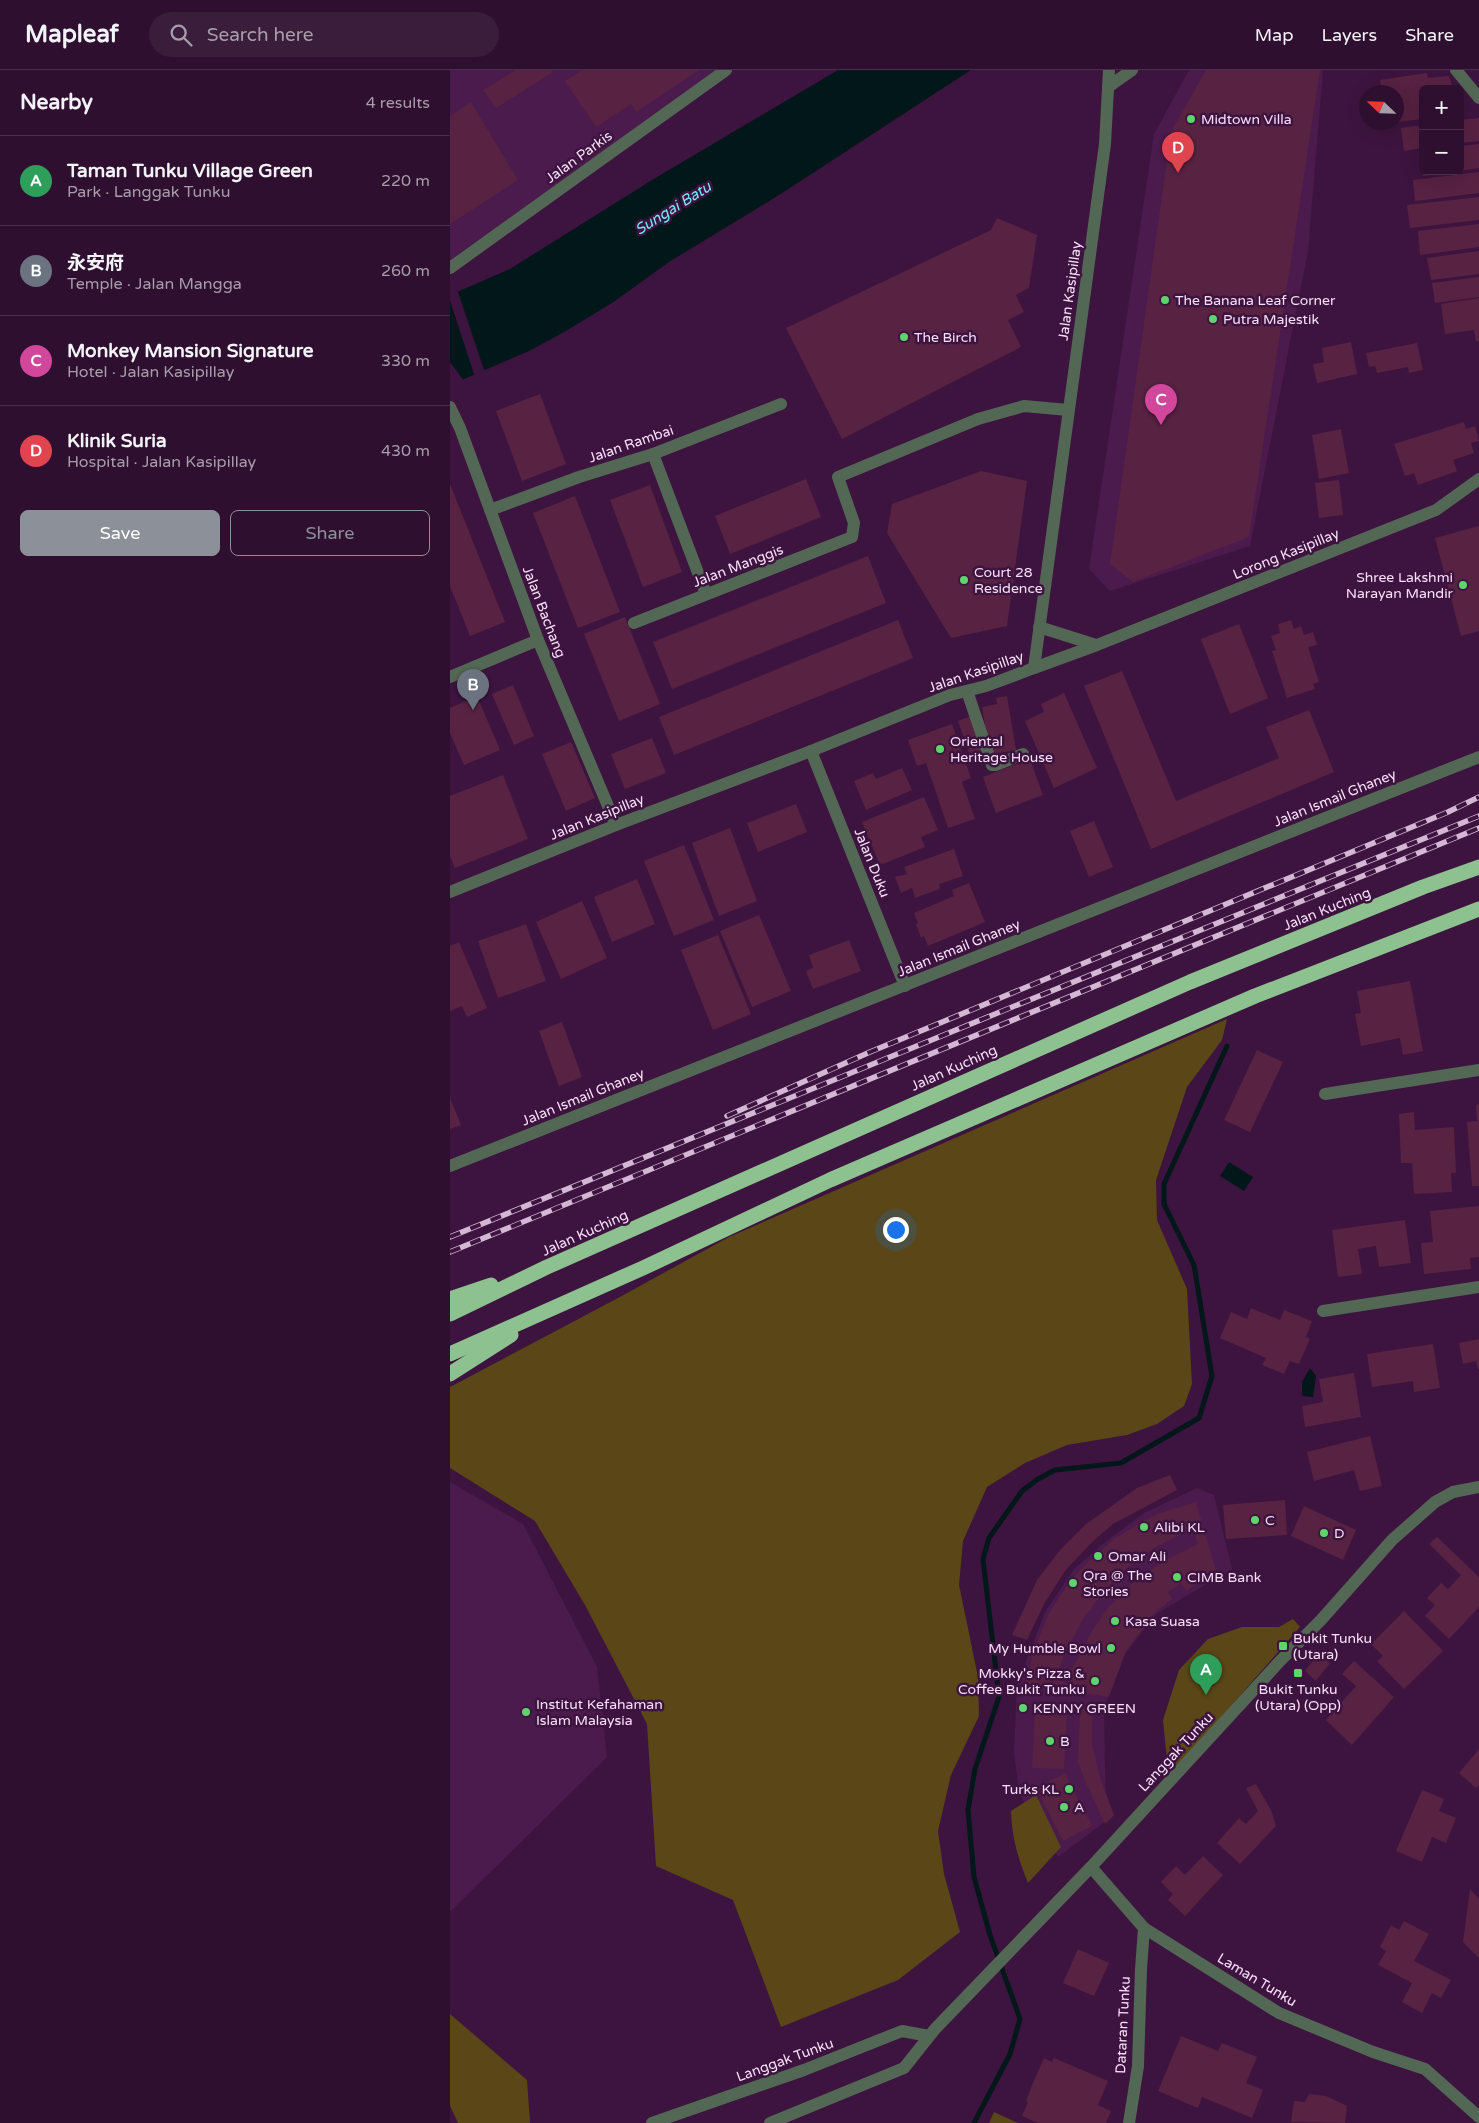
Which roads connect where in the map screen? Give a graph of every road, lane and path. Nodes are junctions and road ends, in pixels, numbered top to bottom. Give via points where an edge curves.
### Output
1 (726, 70) edge
2 (1109, 70) edge
3 (1132, 70) edge
4 (1456, 70) edge
5 (1108, 87) junction
6 (1479, 98) edge
7 (450, 268) edge
8 (780, 404) dead end
9 (450, 407) edge
10 (1068, 410) junction
11 (653, 454) junction
12 (1479, 480) edge
13 (490, 510) junction
14 (706, 594) junction
15 (634, 622) dead end
16 (1039, 627) junction
17 (538, 640) junction
18 (1097, 645) junction
19 (1034, 668) junction
20 (450, 677) edge
21 (967, 691) junction
22 (811, 751) junction
23 (1023, 754) dead end
24 (1479, 757) edge
25 (616, 825) junction
26 (1479, 868) edge
27 (450, 892) edge
28 (1479, 909) edge
29 (1479, 913) edge
30 (1435, 924) junction
31 (905, 986) junction
32 (1479, 1070) edge
33 (1325, 1094) dead end
34 (450, 1166) edge
35 (547, 1267) junction
36 (1479, 1287) edge
37 (450, 1299) edge
38 (554, 1308) junction
39 (1323, 1311) dead end
40 (450, 1314) edge
41 (450, 1354) edge
42 (450, 1374) edge
43 (1479, 1487) edge
44 (1091, 1867) junction
45 (1144, 1928) junction
46 (929, 2036) junction
47 (1479, 2117) edge
48 (652, 2123) edge
49 (770, 2123) edge
50 (1129, 2123) edge

1 - 7 street, Jalan Parkis
2 - 5 street, Jalan Kasipillay
3 - 5 street
4 - 6 street
5 - 10 street, Jalan Kasipillay via 1104,144
8 - 11 street, Jalan Rambai
9 - 13 street, Jalan Bachang
10 - 14 street, Jalan Manggis via 1024,406 978,419 838,477 854,522 852,537
10 - 16 street, Jalan Kasipillay
11 - 13 street, Jalan Rambai
11 - 14 street
12 - 18 street, Lorong Kasipillay via 1436,510
13 - 17 street, Jalan Bachang
14 - 15 street, Jalan Manggis
16 - 18 street
16 - 19 street, Jalan Kasipillay
17 - 20 street
17 - 25 street, Jalan Bachang
18 - 19 street, Lorong Kasipillay
19 - 21 street, Jalan Kasipillay
21 - 22 street, Jalan Kasipillay
21 - 23 street via 992,765
22 - 25 street, Jalan Kasipillay
22 - 31 street, Jalan Duku
24 - 31 street, Jalan Ismail Ghaney
25 - 27 street, Jalan Kasipillay
26 - 35 highway, Jalan Kuching via 1423,887 1190,982
28 - 30 highway
29 - 30 highway
30 - 38 highway via 1255,996 839,1176
31 - 34 street, Jalan Ismail Ghaney
32 - 33 street
35 - 37 highway
35 - 40 highway, Jalan Kuching
36 - 39 street
38 - 41 highway
38 - 42 highway
43 - 44 street, Langgak Tunku via 1453,1492 1435,1502 1392,1540
44 - 45 street, Laman Tunku
44 - 46 street, Langgak Tunku
45 - 47 street, Laman Tunku via 1279,2013 1373,2052 1425,2069
45 - 50 street, Dataran Tunku via 1138,2066
46 - 48 street, Langgak Tunku via 902,2031 804,2070
46 - 49 street, Langgak Tunku via 904,2068

